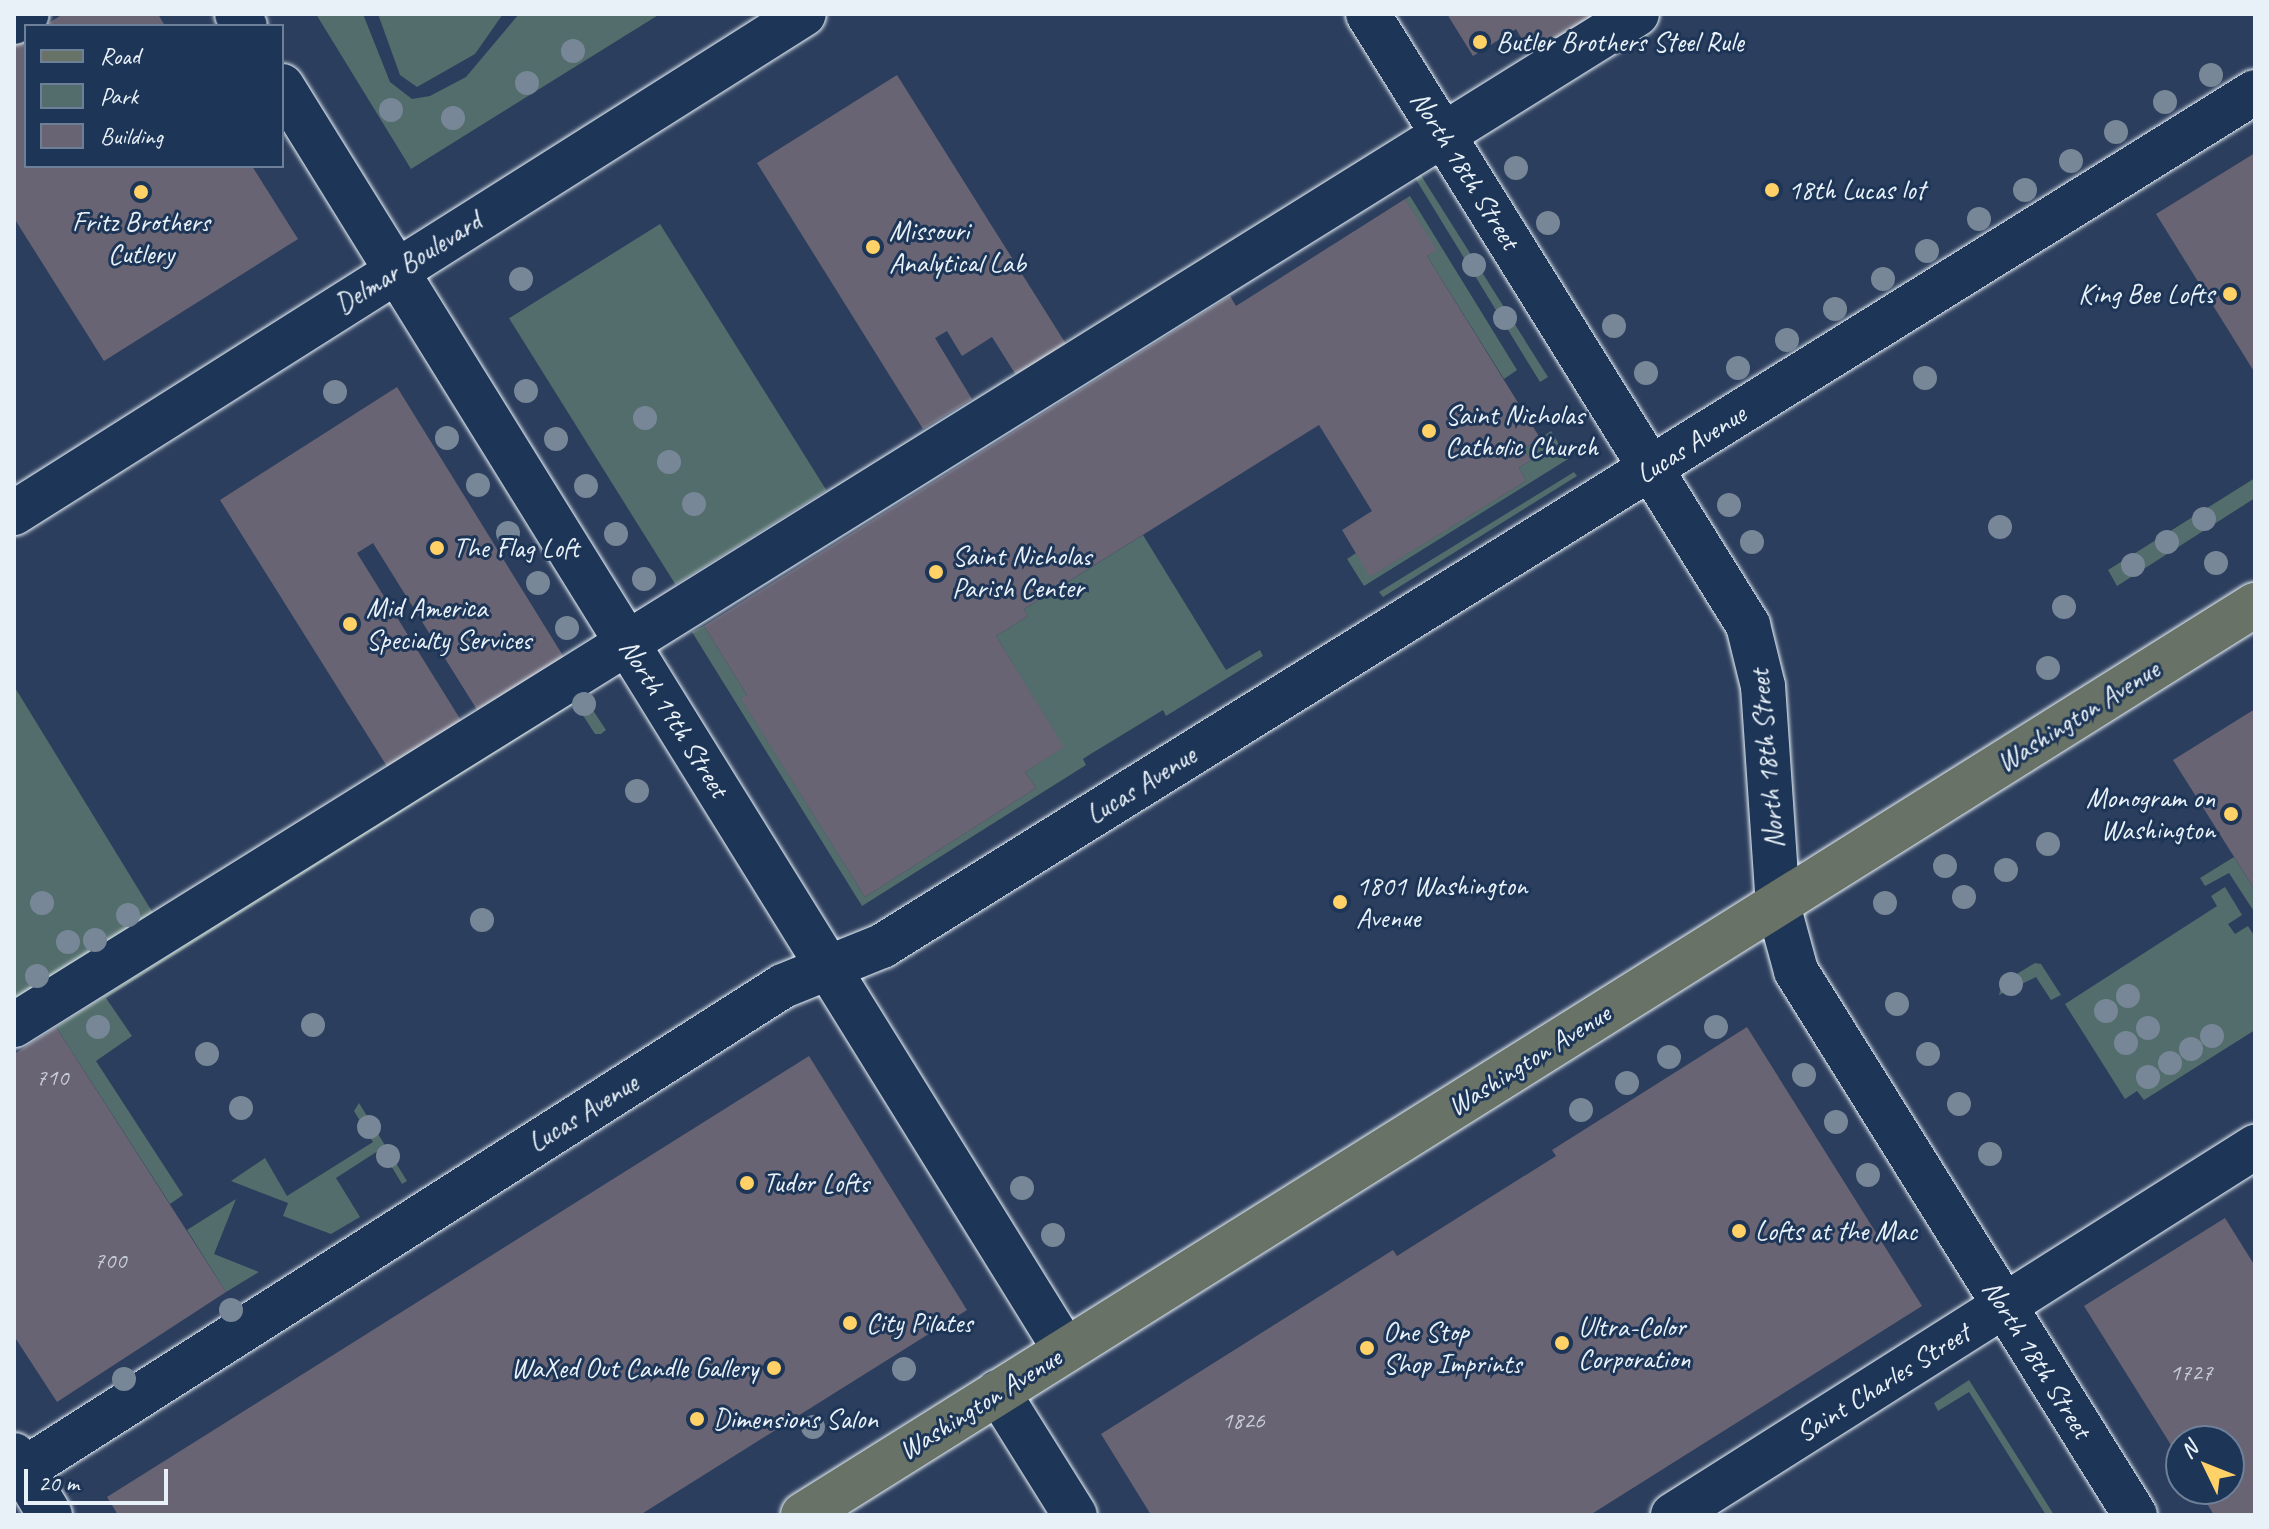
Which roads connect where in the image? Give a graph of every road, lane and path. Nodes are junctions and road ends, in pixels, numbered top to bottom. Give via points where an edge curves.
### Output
1 (27, 14) edge
2 (804, 14) edge
3 (1368, 14) edge
4 (1637, 14) edge
5 (14, 22) edge
6 (284, 89) edge
7 (2255, 92) edge
8 (1443, 134) junction
9 (397, 270) junction
10 (1651, 469) junction
11 (14, 513) edge
12 (2255, 605) edge
13 (627, 643) junction
14 (1778, 905) junction
15 (829, 969) junction
16 (14, 1025) edge
17 (2255, 1147) edge
18 (2005, 1307) junction
19 (1065, 1350) junction
20 (998, 1392) junction
21 (18, 1462) edge
22 (50, 1515) edge
23 (803, 1515) edge
24 (1075, 1515) edge
25 (1673, 1515) edge
26 (2135, 1515) edge

1 - 5 street
2 - 9 street, Delmar Boulevard
3 - 8 street, North 18th Street
4 - 8 street
6 - 9 street, North 19th Street
7 - 10 street, Lucas Avenue
8 - 10 street, North 18th Street
8 - 13 street
9 - 11 street, Delmar Boulevard
9 - 13 street, North 19th Street
10 - 14 street, North 18th Street via 1725,584 1758,655
10 - 15 street, Lucas Avenue via 882,946
12 - 14 main road, Washington Avenue
13 - 15 street, North 19th Street
13 - 16 street
14 - 18 street, North 18th Street via 1783,935 1810,998
14 - 19 main road, Washington Avenue
15 - 19 street, North 19th Street
15 - 21 street, Lucas Avenue via 783,986
17 - 18 street, Saint Charles Street
18 - 25 street, Saint Charles Street
18 - 26 street, North 18th Street
19 - 20 main road, Washington Avenue
20 - 23 main road, Washington Avenue
20 - 24 street
21 - 22 street

